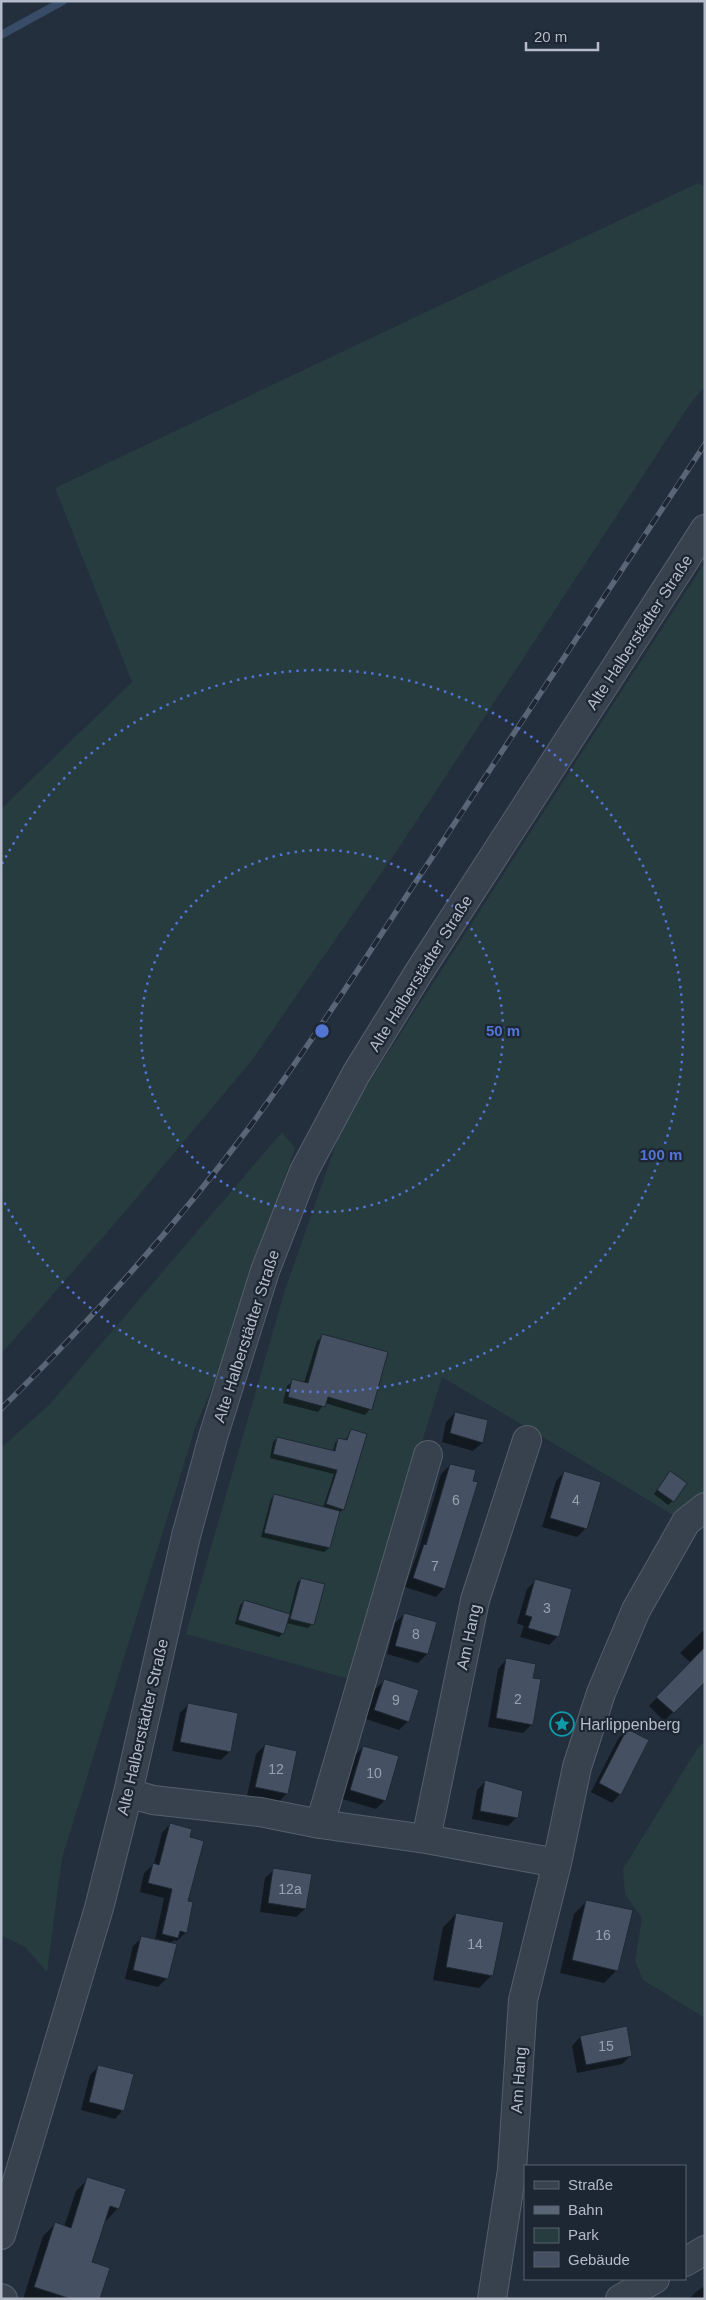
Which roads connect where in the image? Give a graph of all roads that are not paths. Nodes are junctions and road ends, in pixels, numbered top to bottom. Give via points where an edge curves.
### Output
1 (705, 529) edge
2 (528, 1440) dead end
3 (428, 1455) dead end
4 (705, 1507) edge
5 (128, 1793) junction
6 (320, 1824) junction
7 (426, 1839) junction
8 (557, 1863) junction
9 (1, 2235) edge
10 (705, 2250) edge
11 (686, 2261) edge
12 (653, 2280) edge
13 (492, 2299) edge
14 (620, 2299) edge

1 - 5 street, Alte Halberstädter Straße via 414,981 343,1097 304,1172 265,1271 213,1437 186,1536
2 - 7 street, Am Hang via 475,1600
3 - 6 street
4 - 8 street, Am Hang via 686,1522 636,1610 601,1693 577,1767
5 - 6 street via 153,1800 260,1812
5 - 9 street, Alte Halberstädter Straße via 99,1908
6 - 7 street
7 - 8 street
8 - 13 street, Am Hang via 524,2000 512,2170
10 - 11 street
12 - 14 street

